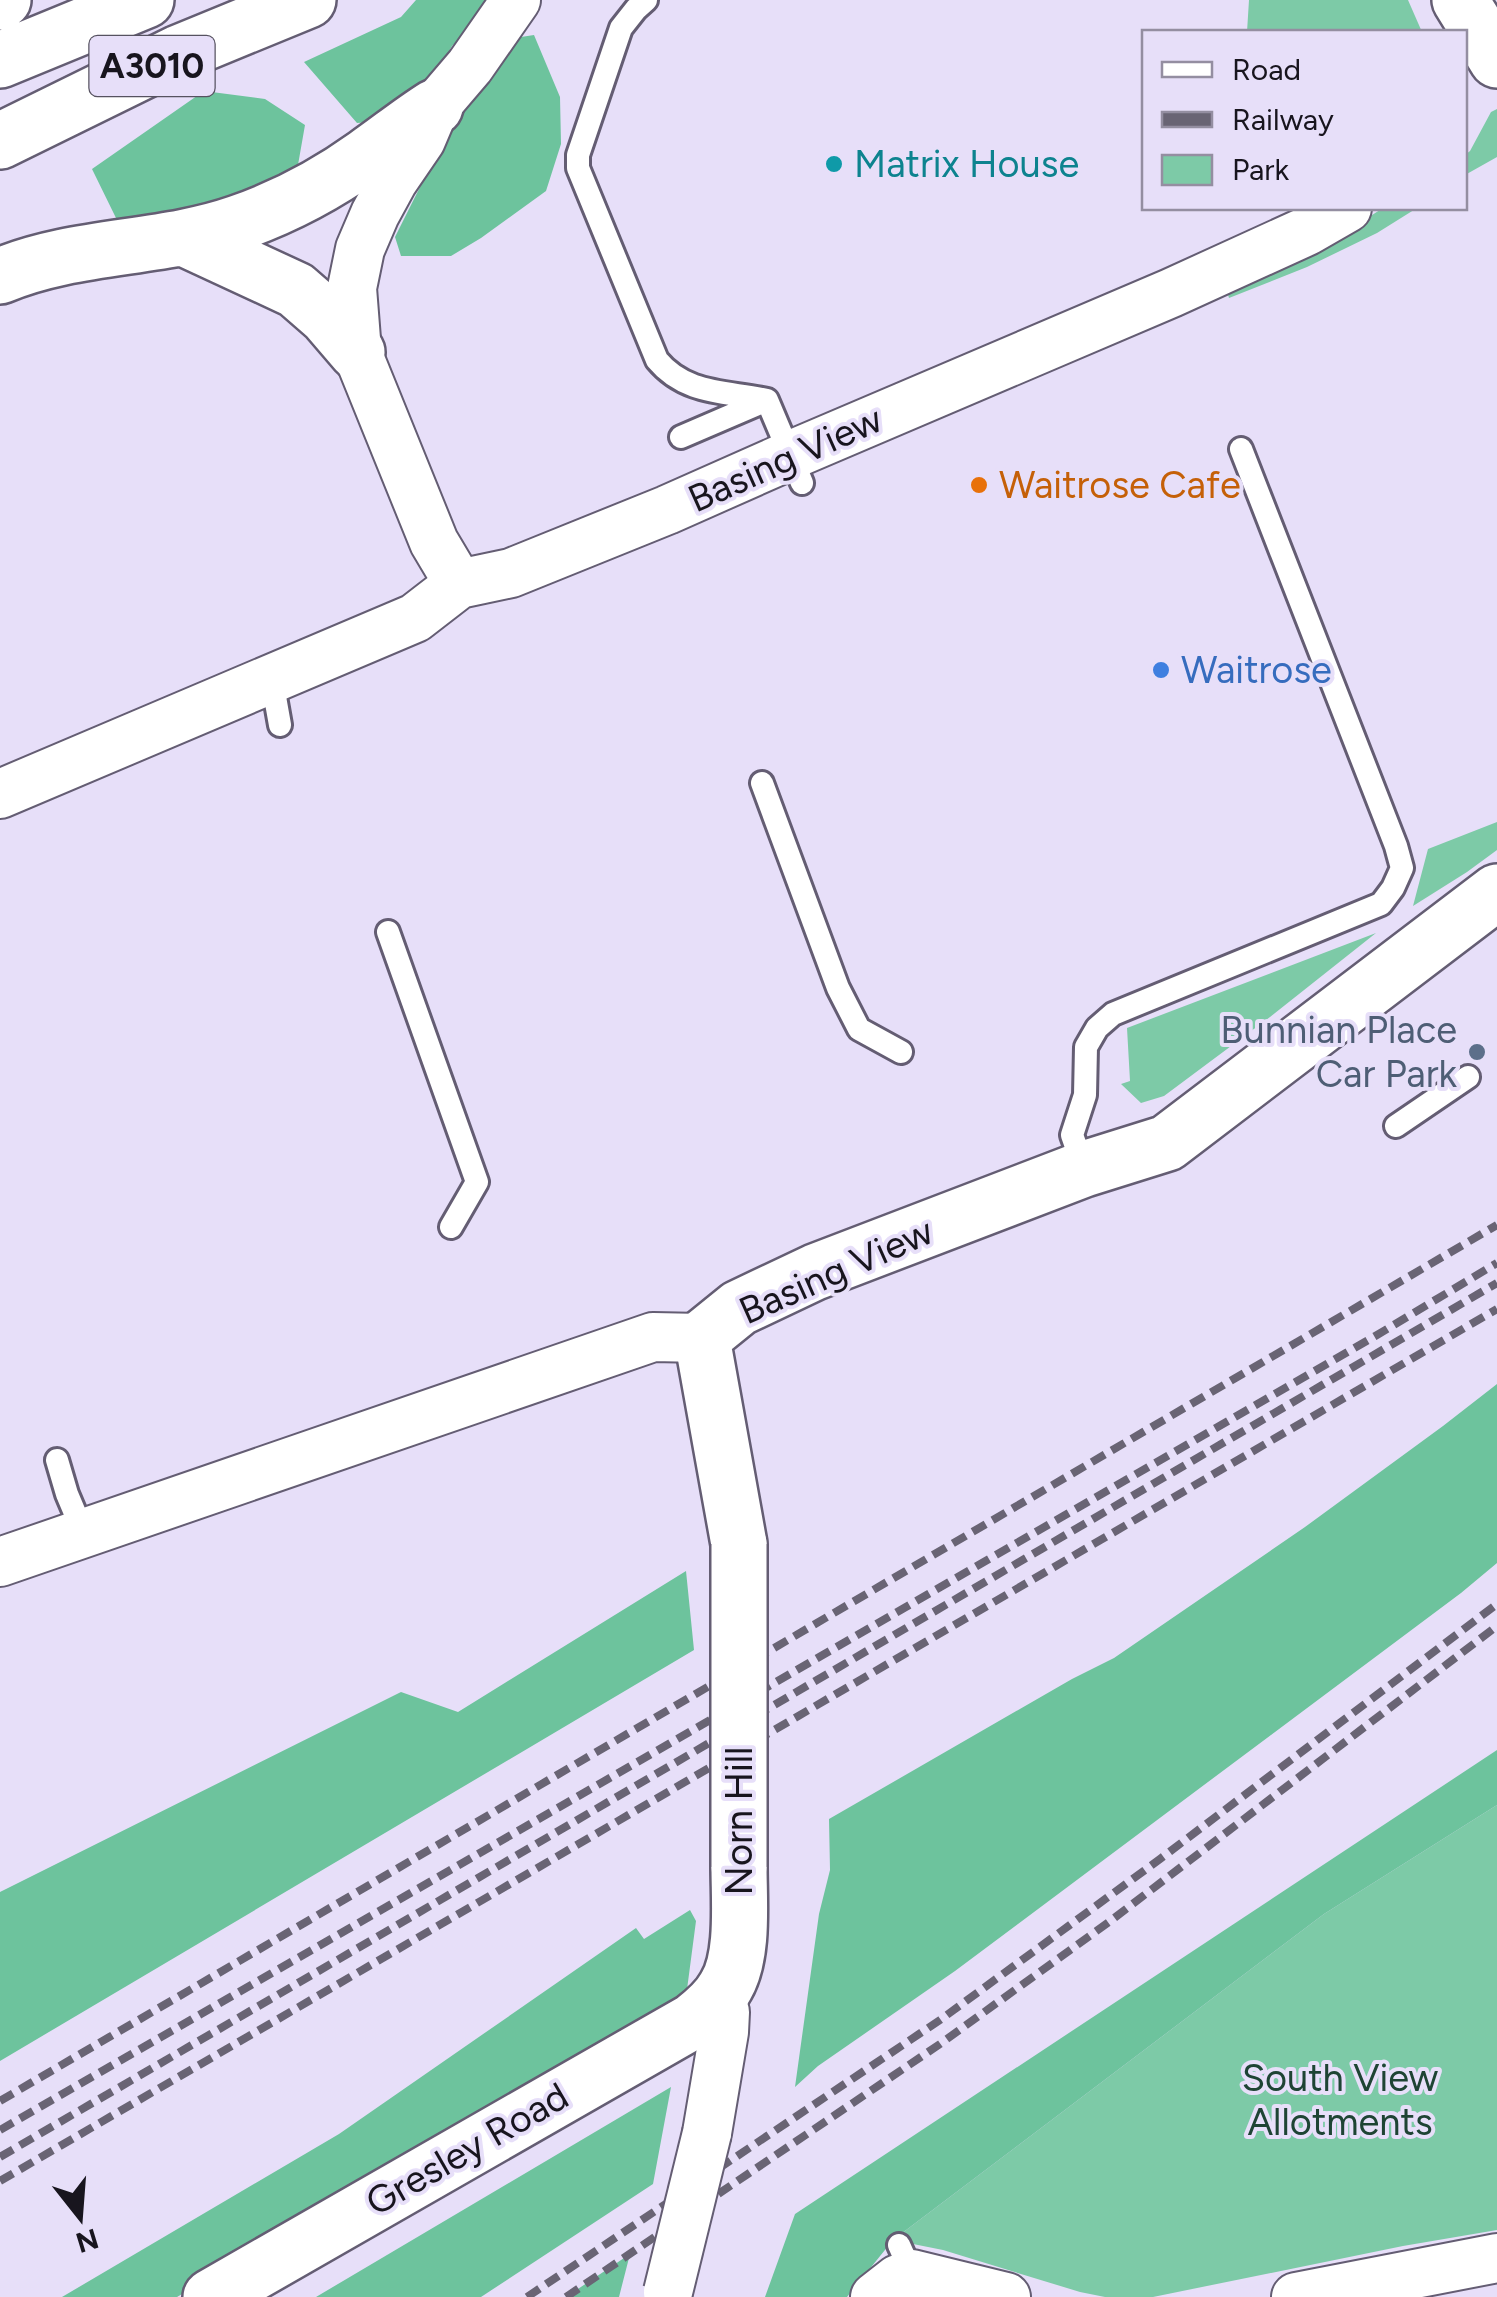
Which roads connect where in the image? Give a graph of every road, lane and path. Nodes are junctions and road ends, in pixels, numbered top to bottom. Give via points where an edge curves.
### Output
1 (146, 0) edge
2 (308, 0) edge
3 (516, 0) edge
4 (646, 0) edge
5 (0, 60) edge
6 (435, 107) junction
7 (0, 141) edge
8 (1344, 210) edge
9 (184, 238) junction
10 (0, 276) edge
11 (358, 352) junction
12 (767, 400) junction
13 (681, 437) dead end
14 (1241, 449) dead end
15 (797, 469) junction
16 (460, 584) junction
17 (762, 783) dead end
18 (0, 794) edge
19 (1497, 892) edge
20 (388, 932) dead end
21 (901, 1052) dead end
22 (1468, 1076) dead end
23 (1396, 1126) dead end
24 (1084, 1170) junction
25 (451, 1228) dead end
26 (702, 1338) junction
27 (57, 1460) dead end
28 (83, 1532) junction
29 (0, 1562) edge
30 (719, 1997) junction
31 (1497, 2258) edge
32 (895, 2272) edge
33 (1421, 2285) edge
34 (668, 2295) edge
35 (211, 2297) edge
36 (1006, 2297) edge
37 (1296, 2297) edge

1 - 5 street, A3010
2 - 7 street, A3010 via 179,53
3 - 6 street
4 - 12 lane via 622,28 578,168 657,360 693,388
6 - 9 street via 312,192
6 - 11 street via 360,249 352,288
8 - 15 street, Basing View
9 - 10 street via 75,254
9 - 11 street via 296,290
11 - 16 street via 434,542
12 - 13 lane
12 - 15 lane
14 - 24 lane via 1402,868 1380,904 1113,1014 1097,1028 1086,1048 1085,1095 1072,1135
15 - 16 street, Basing View via 511,573
16 - 18 street, Basing View via 415,618 246,690 155,715
17 - 21 lane via 838,988 859,1028
19 - 24 street, Basing View via 1167,1143
20 - 25 lane via 477,1182
22 - 23 lane
24 - 26 street, Basing View via 815,1272 738,1308
26 - 28 street, Basing View via 653,1337
26 - 30 street, Norn Hill, bridge via 739,1544 739,1925 734,1964
27 - 28 lane
28 - 29 street, Basing View
30 - 34 street, Norn Hill, bridge via 724,2032
30 - 35 street, Gresley Road via 693,2020
31 - 33 street
32 - 36 street
33 - 37 street

